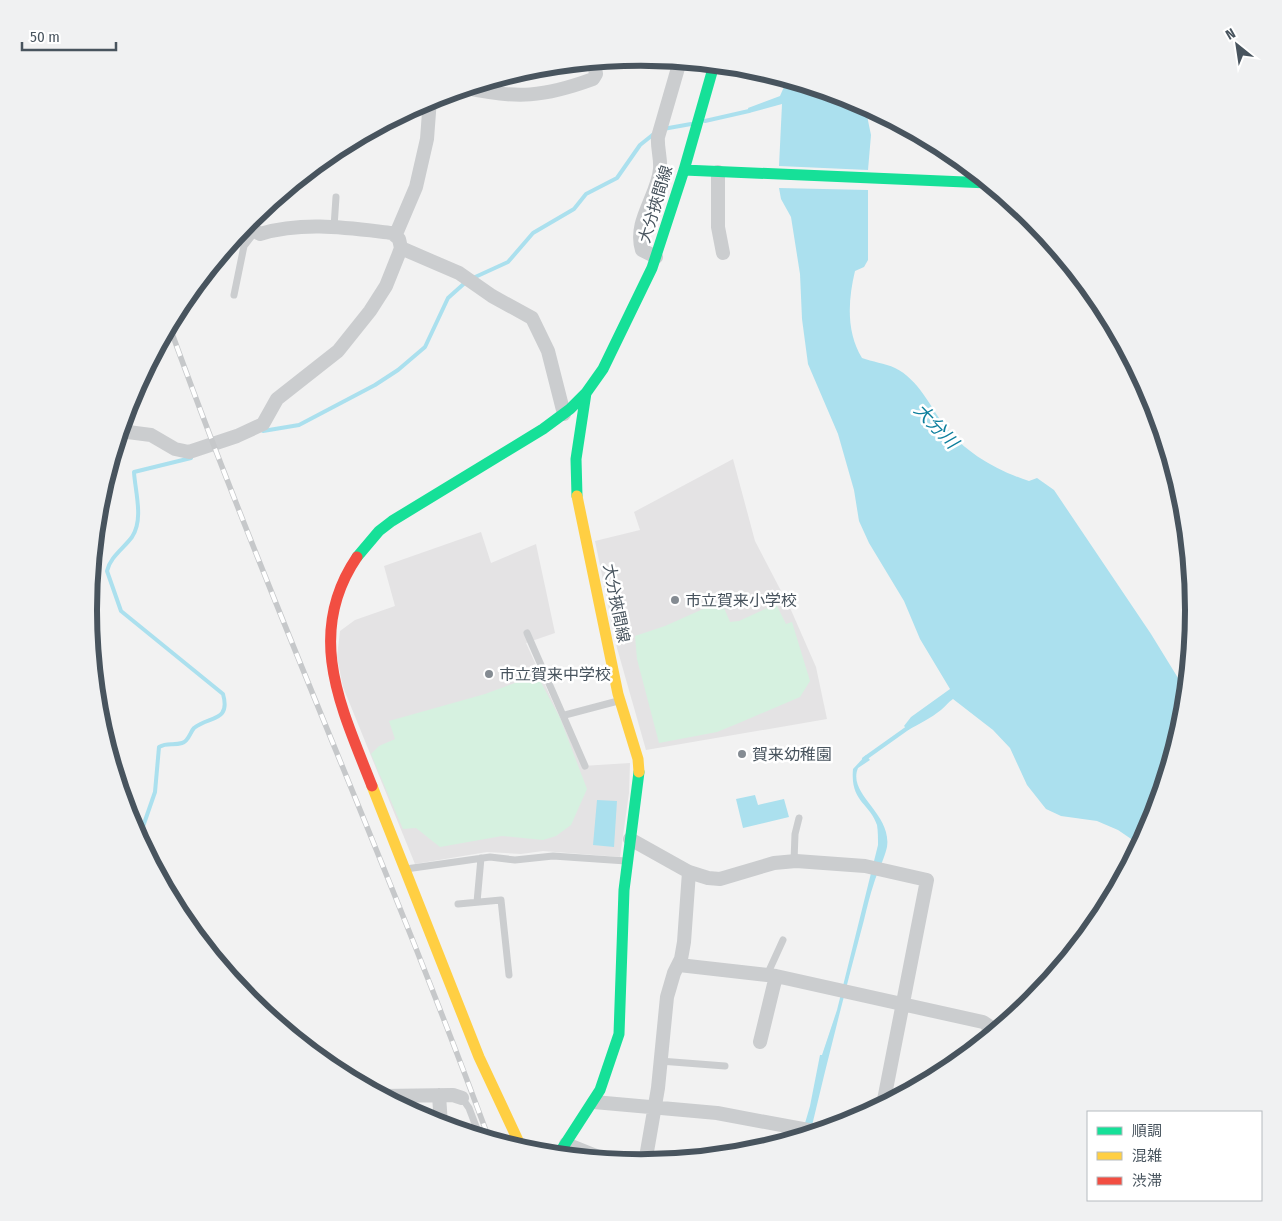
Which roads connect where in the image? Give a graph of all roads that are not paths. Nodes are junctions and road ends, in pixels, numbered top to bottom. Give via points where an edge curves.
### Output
1 (678, 67) edge
2 (595, 68) edge
3 (712, 71) edge
4 (481, 91) edge
5 (429, 110) edge
6 (684, 170) junction
7 (722, 172) junction
8 (976, 183) edge
9 (336, 198) dead end
10 (334, 227) junction
11 (254, 228) edge
12 (249, 233) edge
13 (396, 234) junction
14 (401, 248) junction
15 (722, 253) dead end
16 (656, 258) junction
17 (234, 295) dead end
18 (586, 393) junction
19 (564, 414) junction
20 (127, 432) edge
21 (527, 633) dead end
22 (620, 701) junction
23 (565, 715) junction
24 (585, 766) dead end
25 (799, 818) dead end
26 (630, 839) junction
27 (481, 858) junction
28 (794, 861) junction
29 (626, 862) junction
30 (405, 869) junction
31 (689, 872) junction
32 (477, 902) junction
33 (458, 904) dead end
34 (783, 940) dead end
35 (678, 964) junction
36 (509, 975) dead end
37 (771, 976) junction
38 (903, 1005) junction
39 (990, 1028) edge
40 (760, 1042) dead end
41 (660, 1061) junction
42 (725, 1066) dead end
43 (439, 1095) junction
44 (394, 1096) edge
45 (462, 1098) joint
46 (884, 1098) edge
47 (594, 1102) junction
48 (655, 1108) junction
49 (440, 1116) edge
50 (477, 1129) edge
51 (805, 1129) edge
52 (517, 1140) edge
53 (563, 1149) edge
54 (646, 1155) edge

1 - 16 street via 658,137 659,173 640,233 642,250
2 - 4 street via 593,79 562,90 516,97
3 - 6 street, 大分挾間線
5 - 13 street via 427,139 416,187
6 - 7 street
6 - 16 street, 大分挾間線
7 - 8 street
7 - 15 street via 718,227
9 - 10 lane
10 - 11 street via 285,227 260,234
10 - 13 street
12 - 17 lane
13 - 14 street
14 - 19 street via 466,277 532,318 549,354
14 - 20 street via 380,297 343,346 277,399 263,424 234,438 189,452 176,449 151,435
16 - 18 street, 大分挾間線 via 603,369
18 - 19 street
18 - 22 street, 大分挾間線 via 575,486
19 - 30 street via 388,524 363,548 338,592 328,634 331,675
21 - 23 lane
22 - 23 lane
22 - 26 street, 大分挾間線 via 639,768
23 - 24 lane
25 - 28 lane
26 - 29 street, 大分挾間線
26 - 31 street
27 - 29 lane via 515,860 553,856
27 - 30 lane
27 - 32 lane
28 - 31 street via 774,863 720,879
28 - 38 street via 865,866 927,880
29 - 47 street, 大分挾間線 via 620,1025 613,1055
30 - 52 street via 479,1057
31 - 35 street via 684,942
32 - 33 lane
32 - 36 lane via 502,900
34 - 37 lane
35 - 37 street
35 - 41 street via 667,997
37 - 38 street
37 - 40 street
38 - 39 street via 984,1022
38 - 46 street
41 - 42 lane
41 - 48 street
43 - 44 street
43 - 45 street
43 - 49 street
45 - 50 lane
47 - 48 street
47 - 53 street, 大分挾間線
48 - 51 street via 747,1117
48 - 54 street

